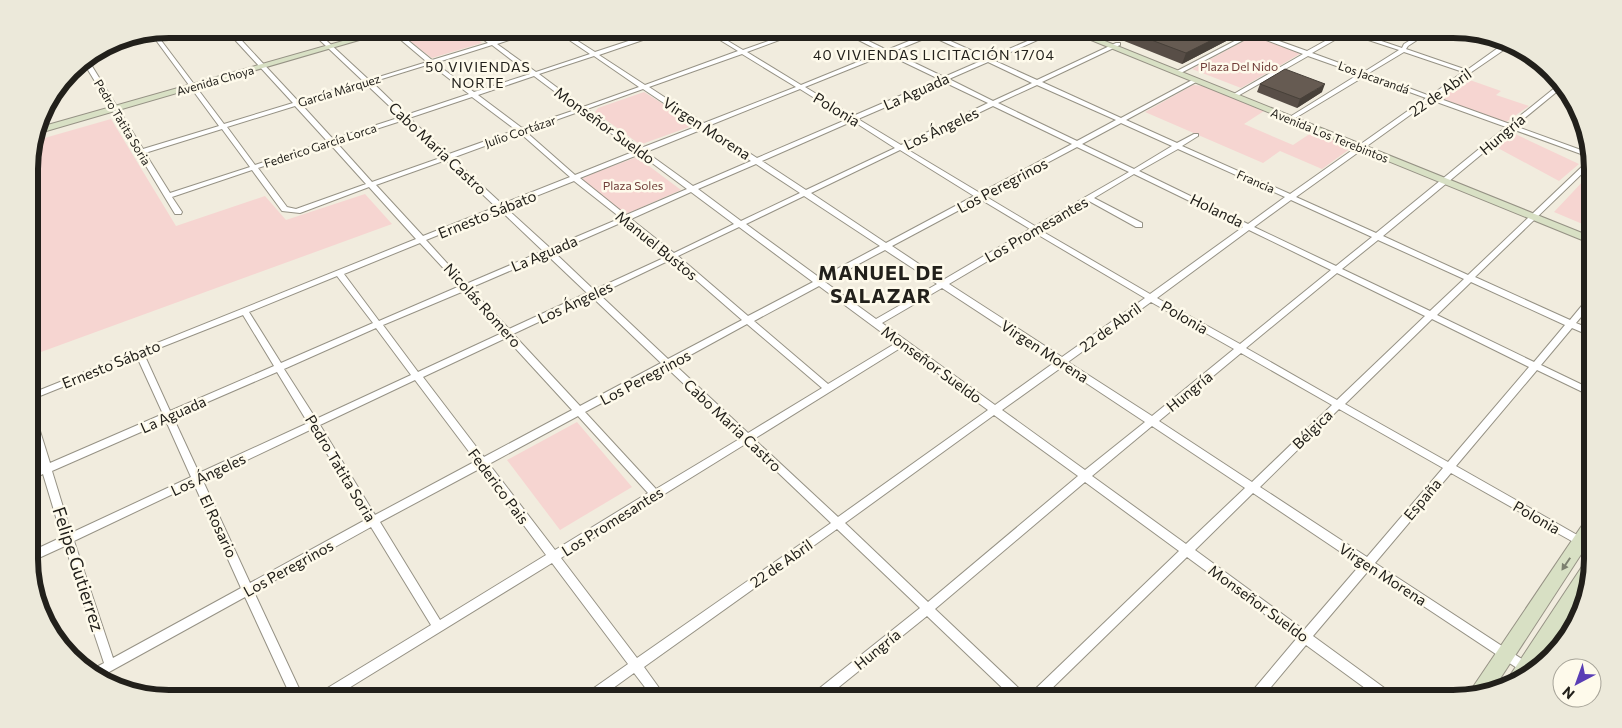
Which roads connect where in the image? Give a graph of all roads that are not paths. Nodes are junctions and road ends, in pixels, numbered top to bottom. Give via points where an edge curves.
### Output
1 (157, 38) edge
2 (236, 38) edge
3 (322, 38) edge
4 (351, 38) edge
5 (357, 38) edge
6 (403, 38) edge
7 (486, 38) edge
8 (509, 38) edge
9 (570, 38) edge
10 (643, 38) edge
11 (719, 38) edge
12 (781, 38) edge
13 (859, 38) edge
14 (920, 38) edge
15 (939, 38) edge
16 (1038, 38) edge
17 (1098, 38) edge
18 (1243, 38) edge
19 (1266, 38) edge
20 (1331, 38) edge
21 (1368, 38) edge
22 (1417, 38) edge
23 (493, 43) junction
24 (329, 45) junction
25 (1115, 45) junction
26 (1504, 47) edge
27 (1404, 50) junction
28 (887, 51) junction
29 (742, 52) junction
30 (1307, 53) junction
31 (595, 54) junction
32 (988, 60) junction
33 (431, 62) junction
34 (261, 64) junction
35 (88, 65) edge
36 (1180, 71) junction
37 (1468, 72) junction
38 (535, 74) junction
39 (1365, 74) junction
40 (944, 79) junction
41 (1196, 80) junction
42 (366, 82) junction
43 (1038, 82) junction
44 (192, 84) junction
45 (800, 86) junction
46 (644, 87) junction
47 (1557, 88) edge
48 (474, 94) junction
49 (1237, 94) junction
50 (1431, 98) junction
51 (297, 103) junction
52 (994, 103) junction
53 (113, 106) junction
54 (583, 109) junction
55 (405, 117) junction
56 (1293, 117) junction
57 (853, 119) junction
58 (1122, 120) junction
59 (45, 124) edge
60 (703, 125) junction
61 (223, 126) junction
62 (1510, 126) junction
63 (44, 129) edge
64 (521, 131) junction
65 (1196, 135) dead end
66 (331, 142) junction
67 (1078, 144) junction
68 (1177, 145) junction
69 (1363, 145) junction
70 (900, 148) junction
71 (640, 150) junction
72 (141, 152) junction
73 (1583, 153) edge
74 (447, 157) junction
75 (757, 161) junction
76 (253, 167) junction
77 (1584, 168) edge
78 (1134, 170) junction
79 (575, 178) junction
80 (1448, 179) junction
81 (370, 184) junction
82 (692, 189) junction
83 (805, 193) junction
84 (168, 196) junction
85 (980, 196) junction
86 (1292, 196) junction
87 (1089, 198) junction
88 (501, 208) junction
89 (290, 211) joint
90 (178, 212) dead end
91 (1535, 215) junction
92 (624, 220) junction
93 (740, 224) junction
94 (1139, 225) dead end
95 (1250, 226) junction
96 (1035, 229) junction
97 (1584, 231) edge
98 (1378, 236) junction
99 (1584, 237) edge
100 (423, 240) junction
101 (887, 246) junction
102 (548, 251) junction
103 (672, 256) junction
104 (1338, 269) junction
105 (339, 273) junction
106 (1470, 278) junction
107 (820, 282) junction
108 (943, 284) junction
109 (466, 287) junction
110 (593, 294) junction
111 (1151, 298) junction
112 (1584, 309) edge
113 (244, 310) junction
114 (1431, 315) junction
115 (749, 322) junction
116 (876, 323) junction
117 (379, 324) junction
118 (1571, 324) junction
119 (1584, 330) edge
120 (508, 333) junction
121 (903, 343) junction
122 (1241, 348) junction
123 (139, 353) junction
124 (1062, 362) junction
125 (668, 365) junction
126 (1536, 366) junction
127 (279, 367) junction
128 (418, 376) junction
129 (828, 389) junction
130 (1584, 390) edge
131 (38, 394) edge
132 (1338, 404) junction
133 (995, 410) junction
134 (580, 412) junction
135 (168, 416) junction
136 (1152, 421) junction
137 (315, 424) junction
138 (746, 438) junction
139 (38, 440) edge
140 (482, 464) junction
141 (1449, 467) junction
142 (47, 469) junction
143 (38, 473) edge
144 (1085, 476) junction
145 (198, 479) junction
146 (1252, 487) junction
147 (654, 494) junction
148 (373, 522) junction
149 (838, 523) junction
150 (68, 539) junction
151 (1584, 543) edge
152 (1584, 549) edge
153 (1186, 550) junction
154 (38, 553) edge
155 (553, 557) junction
156 (1367, 563) junction
157 (1582, 584) edge
158 (248, 590) junction
159 (927, 609) junction
160 (438, 627) junction
161 (1561, 627) edge
162 (1304, 636) junction
163 (1506, 655) junction
164 (1534, 663) edge
165 (110, 665) junction
166 (635, 665) junction
167 (1522, 670) edge
168 (100, 671) edge
169 (1484, 687) edge
170 (294, 690) edge
171 (335, 690) edge
172 (600, 690) edge
173 (654, 690) edge
174 (825, 690) edge
175 (1012, 690) edge
176 (1042, 690) edge
177 (1260, 690) edge
178 (1378, 690) edge

1 - 44 street
2 - 34 street, Nicolás Romero
3 - 24 street, Cabo Maria Castro
4 - 24 street, Avenida Choya
5 - 24 street, Avenida Choya
6 - 33 street, Manuel Bustos
7 - 23 street, Monseñor Sueldo
8 - 23 street, García Márquez
9 - 31 street, Virgen Morena
10 - 31 street, Federico García Lorca
11 - 29 street, Polonia
12 - 29 street, Julio Cortázar
13 - 28 street, Holanda
14 - 28 street, Ernesto Sábato
15 - 32 street, Francia
16 - 32 street, La Aguada
17 - 25 main road, Avenida Los Terebintos
18 - 36 street
19 - 30 street, Los Jacarandá
20 - 30 street
21 - 27 street
22 - 27 street
23 - 33 street, García Márquez
23 - 38 street, Monseñor Sueldo
24 - 34 street, Avenida Choya
24 - 42 street, Cabo Maria Castro
25 - 36 main road, Avenida Los Terebintos
25 - 43 street, Los Ángeles
26 - 37 street, 22 de Abril
27 - 37 street
27 - 39 street
28 - 40 street, Holanda
28 - 45 street, Ernesto Sábato
29 - 45 street, Polonia
29 - 46 street, Julio Cortázar
30 - 39 street, Los Jacarandá
30 - 49 street
31 - 38 street, Federico García Lorca
31 - 46 street, Virgen Morena
32 - 40 street, La Aguada
32 - 43 street, Francia
33 - 42 street, García Márquez
33 - 48 street, Manuel Bustos
34 - 44 street, Avenida Choya
34 - 51 street, Nicolás Romero
35 - 53 street, Pedro Tatita Soria
36 - 41 main road, Avenida Los Terebintos
36 - 49 street, Avenida Los Terebintos
37 - 50 street, 22 de Abril
38 - 48 street, Federico García Lorca
38 - 54 street, Monseñor Sueldo
39 - 50 street, Los Jacarandá
39 - 56 street
40 - 52 street, Holanda
40 - 57 street, La Aguada
41 - 49 main road, Avenida Los Terebintos
41 - 58 street, Los Peregrinos
42 - 51 street, García Márquez
42 - 55 street, Cabo Maria Castro
43 - 52 street, Los Ángeles
43 - 58 street, Francia
44 - 53 street, Avenida Choya
44 - 61 street
45 - 57 street, Polonia
45 - 60 street, Ernesto Sábato
46 - 54 street, Julio Cortázar
46 - 60 street, Virgen Morena
47 - 62 street, Hungría
48 - 55 street, Federico García Lorca
48 - 64 street, Manuel Bustos
49 - 56 main road, Avenida Los Terebintos
50 - 62 street, Los Jacarandá
50 - 69 street, 22 de Abril
51 - 61 street, García Márquez
51 - 66 street, Nicolás Romero
52 - 67 street, Holanda
52 - 70 street, Los Ángeles
53 - 59 street, Avenida Choya
53 - 63 street, Avenida Choya
53 - 72 street, Pedro Tatita Soria
54 - 64 street, Julio Cortázar
54 - 71 street, Monseñor Sueldo
55 - 66 street, Federico García Lorca
55 - 74 street, Cabo Maria Castro
56 - 69 main road, Avenida Los Terebintos
57 - 70 street, Polonia
57 - 75 street, La Aguada
58 - 67 street, Los Peregrinos
58 - 68 street, Francia
60 - 71 street, Ernesto Sábato
60 - 75 street, Virgen Morena
61 - 72 street, García Márquez
61 - 76 street
62 - 73 street, Los Jacarandá
62 - 80 street, Hungría
64 - 74 street, Julio Cortázar
64 - 79 street, Manuel Bustos
65 - 68 street, Los Promesantes
66 - 76 street, Federico García Lorca
66 - 81 street, Nicolás Romero
67 - 78 street, Holanda
67 - 85 street, Los Peregrinos
68 - 78 street, Los Promesantes
68 - 86 street, Francia
69 - 80 main road, Avenida Los Terebintos
69 - 86 street, 22 de Abril
70 - 83 street, Los Ángeles
70 - 85 street, Polonia
71 - 79 street, Ernesto Sábato
71 - 82 street, Monseñor Sueldo
72 - 84 street, Pedro Tatita Soria
74 - 81 street, Julio Cortázar
74 - 88 street, Cabo Maria Castro
75 - 82 street, La Aguada
75 - 83 street, Virgen Morena
76 - 84 street, Federico García Lorca
76 - 89 street via 285,209
77 - 91 street, Bélgica
78 - 87 street, Los Promesantes
78 - 95 street, Holanda
79 - 88 street, Ernesto Sábato
79 - 92 street, Manuel Bustos
80 - 91 main road, Avenida Los Terebintos
80 - 98 street, Hungría
81 - 89 street, Julio Cortázar
81 - 100 street, Nicolás Romero
82 - 92 street, La Aguada
82 - 93 street, Monseñor Sueldo
83 - 93 street, Los Ángeles
83 - 101 street, Virgen Morena
84 - 90 street, Pedro Tatita Soria
85 - 96 street, Polonia
85 - 101 street, Los Peregrinos
86 - 95 street, 22 de Abril
86 - 98 street, Francia
87 - 94 street
87 - 96 street, Los Promesantes
88 - 100 street, Ernesto Sábato
88 - 102 street, Cabo Maria Castro
91 - 97 street, Avenida Los Terebintos
91 - 99 main road, Avenida Los Terebintos
91 - 106 street, Bélgica
92 - 102 street, La Aguada
92 - 103 street, Manuel Bustos
93 - 103 street, Los Ángeles
93 - 107 street, Monseñor Sueldo
95 - 104 street, Holanda
95 - 111 street, 22 de Abril
96 - 108 street, Los Promesantes
96 - 111 street, Polonia
98 - 104 street, Hungría
98 - 106 street, Francia
100 - 105 street, Ernesto Sábato
100 - 109 street, Nicolás Romero
101 - 107 street, Los Peregrinos
101 - 108 street, Virgen Morena
102 - 109 street, La Aguada
102 - 110 street, Cabo Maria Castro
103 - 110 street, Los Ángeles
103 - 115 street, Manuel Bustos
104 - 114 street, Holanda
104 - 122 street, Hungría
105 - 113 street, Ernesto Sábato
105 - 117 street, Federico Pais
106 - 114 street, Bélgica
106 - 118 street, Francia
107 - 115 street, Los Peregrinos
107 - 116 street, Monseñor Sueldo
108 - 116 street, Los Promesantes
108 - 124 street, Virgen Morena
109 - 117 street, La Aguada
109 - 120 street, Nicolás Romero
110 - 120 street, Los Ángeles
110 - 125 street, Cabo Maria Castro
111 - 122 street, Polonia
111 - 124 street, 22 de Abril
112 - 118 street, España
113 - 123 street, Ernesto Sábato
113 - 127 street, Pedro Tatita Soria
114 - 126 street, Holanda
114 - 132 street, Bélgica
115 - 125 street, Los Peregrinos
115 - 129 street, Manuel Bustos
116 - 121 street, Monseñor Sueldo
117 - 127 street, La Aguada
117 - 128 street, Federico Pais
118 - 119 street, Francia
118 - 126 street, España
120 - 128 street, Los Ángeles
120 - 134 street, Nicolás Romero
121 - 129 street, Los Promesantes
121 - 133 street, Monseñor Sueldo
122 - 132 street, Polonia
122 - 136 street, Hungría
123 - 131 street, Ernesto Sábato
123 - 135 street, El Rosario
124 - 133 street, 22 de Abril
124 - 136 street, Virgen Morena
125 - 134 street, Los Peregrinos
125 - 138 street, Cabo Maria Castro
126 - 130 street, Holanda
126 - 141 street, España
127 - 135 street, La Aguada
127 - 137 street, Pedro Tatita Soria
128 - 137 street, Los Ángeles
128 - 140 street, Federico Pais
129 - 138 street, Los Promesantes
132 - 141 street, Polonia
132 - 146 street, Bélgica
133 - 144 street, Monseñor Sueldo
133 - 149 street, 22 de Abril
134 - 140 street, Los Peregrinos
134 - 147 street, Nicolás Romero
135 - 142 street, La Aguada
135 - 145 street, El Rosario
136 - 144 street, Hungría
136 - 146 street, Virgen Morena
137 - 145 street, Los Ángeles
137 - 148 street, Pedro Tatita Soria
138 - 147 street, Los Promesantes
138 - 149 street, Cabo Maria Castro
139 - 142 street, Felipe Gutierrez
140 - 148 street, Los Peregrinos
140 - 155 street, Federico Pais
141 - 151 street, Polonia
141 - 156 street, España
142 - 143 street, La Aguada
142 - 150 street, Felipe Gutierrez
144 - 153 street, Monseñor Sueldo
144 - 159 street, Hungría
145 - 150 street, Los Ángeles
145 - 158 street, El Rosario
146 - 153 street, Bélgica
146 - 156 street, Virgen Morena
147 - 155 street, Los Promesantes
148 - 158 street, Los Peregrinos
148 - 160 street, Pedro Tatita Soria
149 - 159 street, Cabo Maria Castro
149 - 166 street, 22 de Abril
150 - 154 street, Los Ángeles
150 - 165 street, Felipe Gutierrez
152 -> 163 street
153 - 162 street, Monseñor Sueldo
153 - 176 street, Bélgica
155 - 160 street, Los Promesantes
155 - 166 street, Federico Pais
156 - 162 street, España
156 - 163 street, Virgen Morena
157 - 161 street
158 - 165 street, Los Peregrinos
158 - 170 street, El Rosario
159 - 174 street, Hungría
159 - 175 street, Cabo Maria Castro
160 - 171 street, Los Promesantes
161 - 164 street
162 - 177 street, España
162 - 178 street, Monseñor Sueldo
163 - 167 street, Virgen Morena
163 - 169 street
165 - 168 street, Los Peregrinos
166 - 172 street, 22 de Abril
166 - 173 street, Federico Pais

